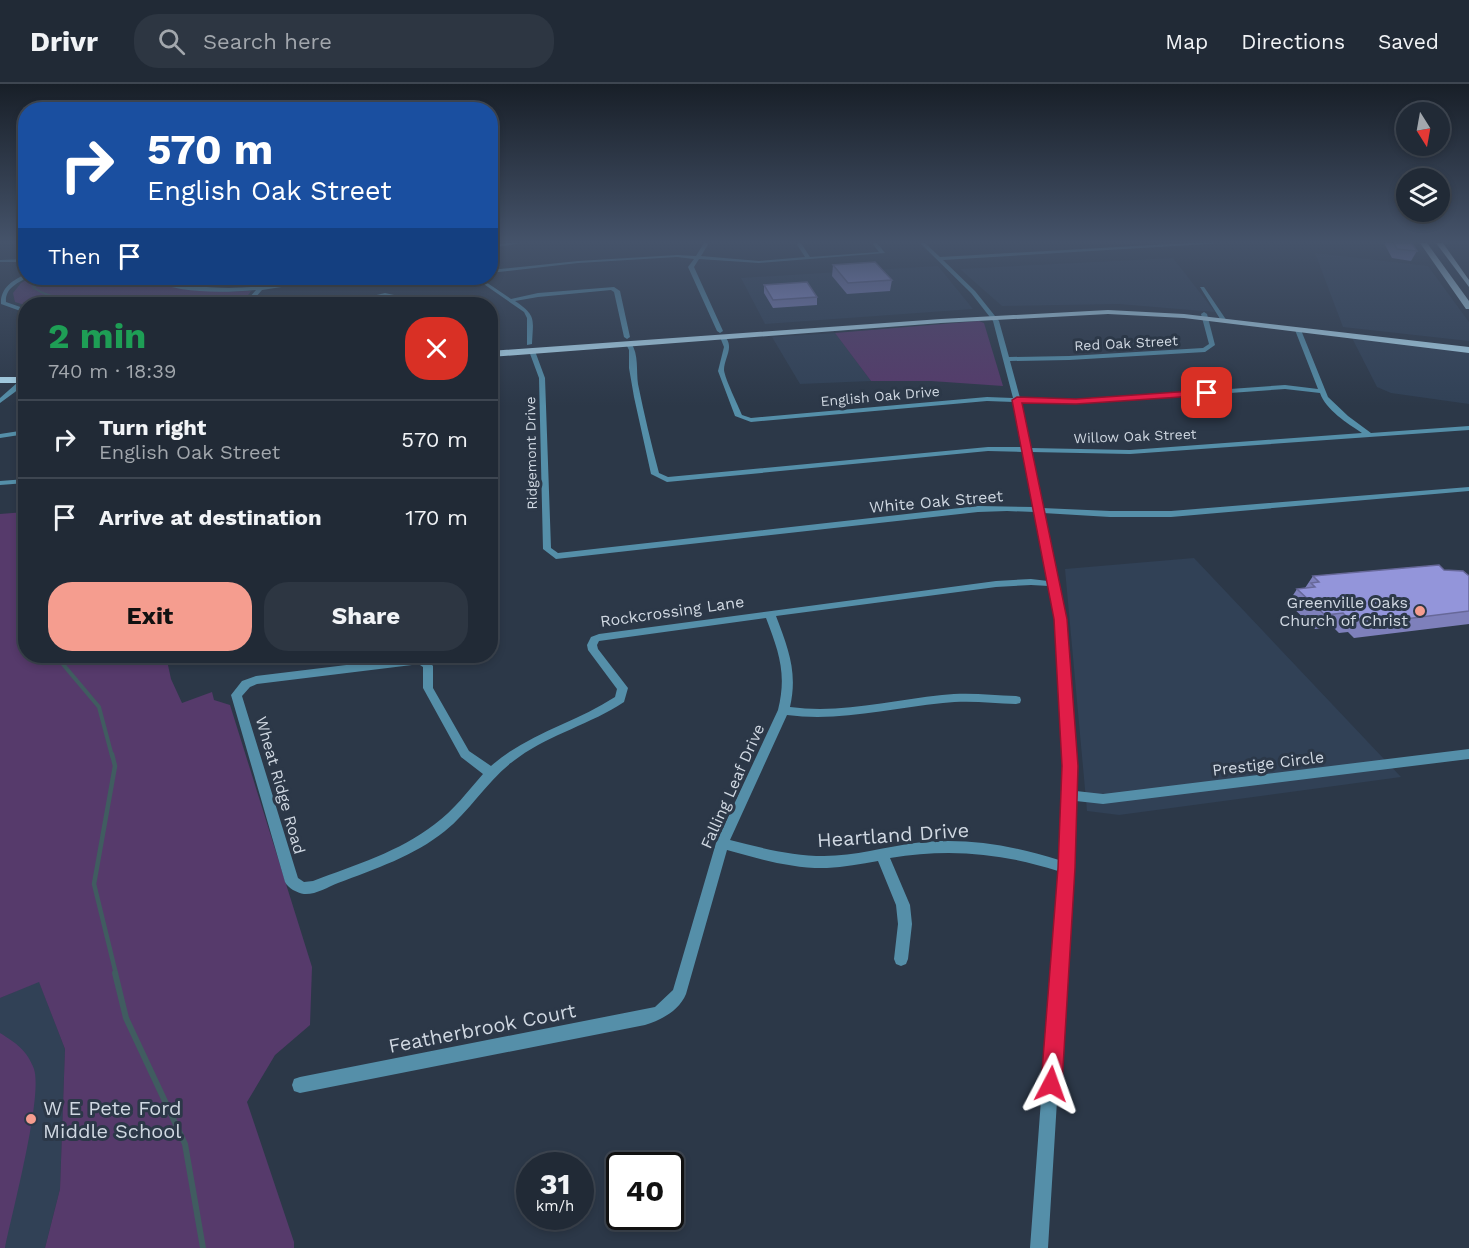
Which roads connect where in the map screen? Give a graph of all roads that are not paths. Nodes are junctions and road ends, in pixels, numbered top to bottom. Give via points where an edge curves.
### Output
1 (2, 297) edge
2 (508, 297) edge
3 (530, 297) edge
4 (618, 297) edge
5 (705, 297) edge
6 (976, 297) edge
7 (1208, 297) edge
8 (512, 300) junction
9 (18, 308) edge
10 (992, 314) junction
11 (1205, 316) junction
12 (1222, 318) junction
13 (1298, 327) junction
14 (721, 334) junction
15 (1395, 338) junction
16 (628, 341) junction
17 (1469, 345) edge
18 (498, 347) edge
19 (530, 348) junction
20 (1469, 350) edge
21 (498, 353) edge
22 (1006, 359) junction
23 (0, 380) edge
24 (18, 382) edge
25 (18, 383) edge
26 (18, 386) edge
27 (0, 387) edge
28 (1322, 391) junction
29 (1017, 400) junction
30 (0, 401) edge
31 (1469, 428) edge
32 (18, 433) edge
33 (1368, 434) junction
34 (0, 436) edge
35 (1026, 450) junction
36 (18, 482) edge
37 (0, 483) edge
38 (1469, 489) edge
39 (1040, 510) junction
40 (552, 555) joint
41 (1054, 584) junction
42 (770, 614) junction
43 (394, 663) edge
44 (426, 663) edge
45 (1016, 700) dead end
46 (784, 710) junction
47 (1469, 754) edge
48 (490, 772) junction
49 (1070, 795) junction
50 (722, 843) junction
51 (882, 854) junction
52 (1067, 868) junction
53 (303, 888) joint
54 (901, 959) dead end
55 (670, 1005) joint
56 (300, 1085) dead end
57 (1039, 1248) edge

1 - 9 street via 3,303
2 - 8 street, Ridgemont Drive
3 - 8 street
4 - 16 street
5 - 14 street
6 - 10 street
7 - 12 street
8 - 19 street, Ridgemont Drive via 530,318
10 - 11 main road via 1140,310
10 - 14 main road
10 - 22 street
11 - 12 main road
11 - 22 street, Red Oak Street via 1212,345 1205,350
12 - 13 main road
13 - 15 main road
13 - 28 street
14 - 16 main road
14 - 29 street, English Oak Drive via 727,347 721,371 738,413 746,419 975,399
15 - 17 main road
15 - 20 main road
16 - 19 main road
16 - 35 street, Willow Oak Street via 633,350 638,400 659,478 672,480 971,450
18 - 19 main road
19 - 21 main road
19 - 40 street, Ridgemont Drive via 542,378 547,549
22 - 29 street
23 - 24 main road
25 - 27 main road
26 - 30 street
28 - 29 street, English Oak Drive via 1285,387 1085,401
28 - 33 street via 1334,408
29 - 35 street
31 - 33 street, Willow Oak Street
32 - 34 street
33 - 35 street, Willow Oak Street via 1130,452
35 - 39 street
36 - 37 street
38 - 39 street, White Oak Street via 1187,513
39 - 40 street, White Oak Street via 978,509 562,557
39 - 41 street
41 - 42 street, Rockcrossing Lane via 996,584
41 - 49 street via 1060,619
42 - 46 street, Falling Leaf Drive via 788,664 790,680
42 - 48 street, Rockcrossing Lane via 595,639 593,650 622,688 620,699 533,742
43 - 53 street, Wheat Ridge Road via 256,680 241,687 236,698 292,882
44 - 48 street, Wheat Ridge Road via 428,688 465,754
45 - 46 street via 941,699 844,715
46 - 50 street, Falling Leaf Drive
47 - 49 street, Prestige Circle via 1103,799
48 - 53 street, Rockcrossing Lane via 456,813 422,840 378,861
49 - 52 street
50 - 51 street, Heartland Drive via 767,855 825,862
50 - 55 street, Falling Leaf Drive via 684,982
51 - 52 street, Heartland Drive via 934,847 1000,849
51 - 54 street via 903,905
52 - 57 street
55 - 56 street, Featherbrook Court via 645,1017

